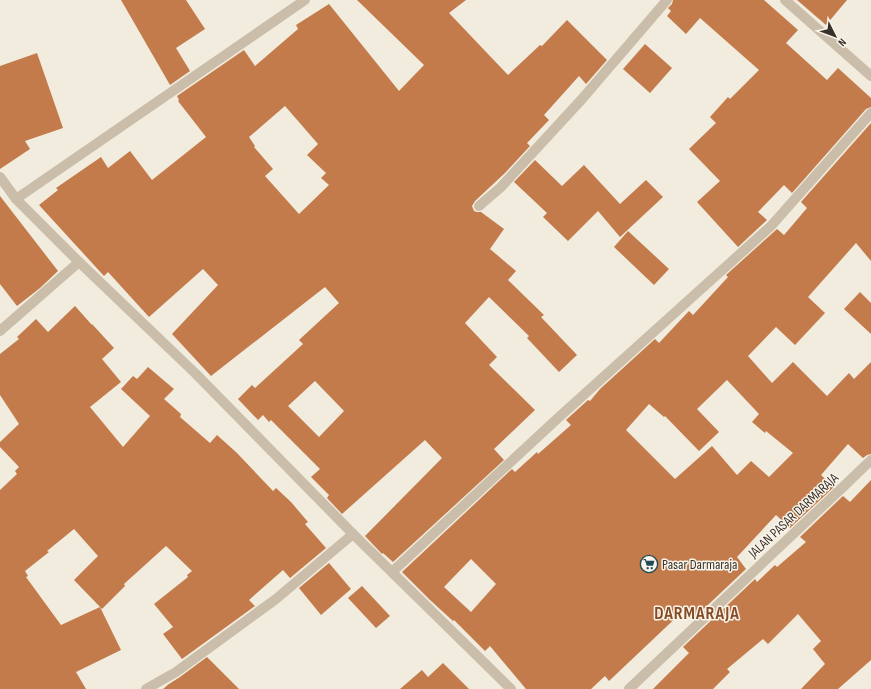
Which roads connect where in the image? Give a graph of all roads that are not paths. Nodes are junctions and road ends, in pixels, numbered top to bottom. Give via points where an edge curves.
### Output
1 (305, 0) edge
2 (667, 0) edge
3 (785, 0) edge
4 (871, 76) edge
5 (871, 113) edge
6 (0, 177) edge
7 (16, 199) junction
8 (479, 206) dead end
9 (79, 262) junction
10 (0, 331) edge
11 (871, 460) edge
12 (354, 534) junction
13 (392, 572) junction
14 (146, 689) edge
15 (511, 689) edge
16 (629, 689) edge

1 - 7 street
2 - 8 street via 572,110 501,187
3 - 4 street
5 - 13 street via 771,226 564,412
6 - 7 street
7 - 9 street
9 - 10 street
9 - 12 street via 195,373
11 - 16 street, JALAN PASAR DARMARAJA
12 - 13 street
12 - 14 street via 276,599 176,672
13 - 15 street

